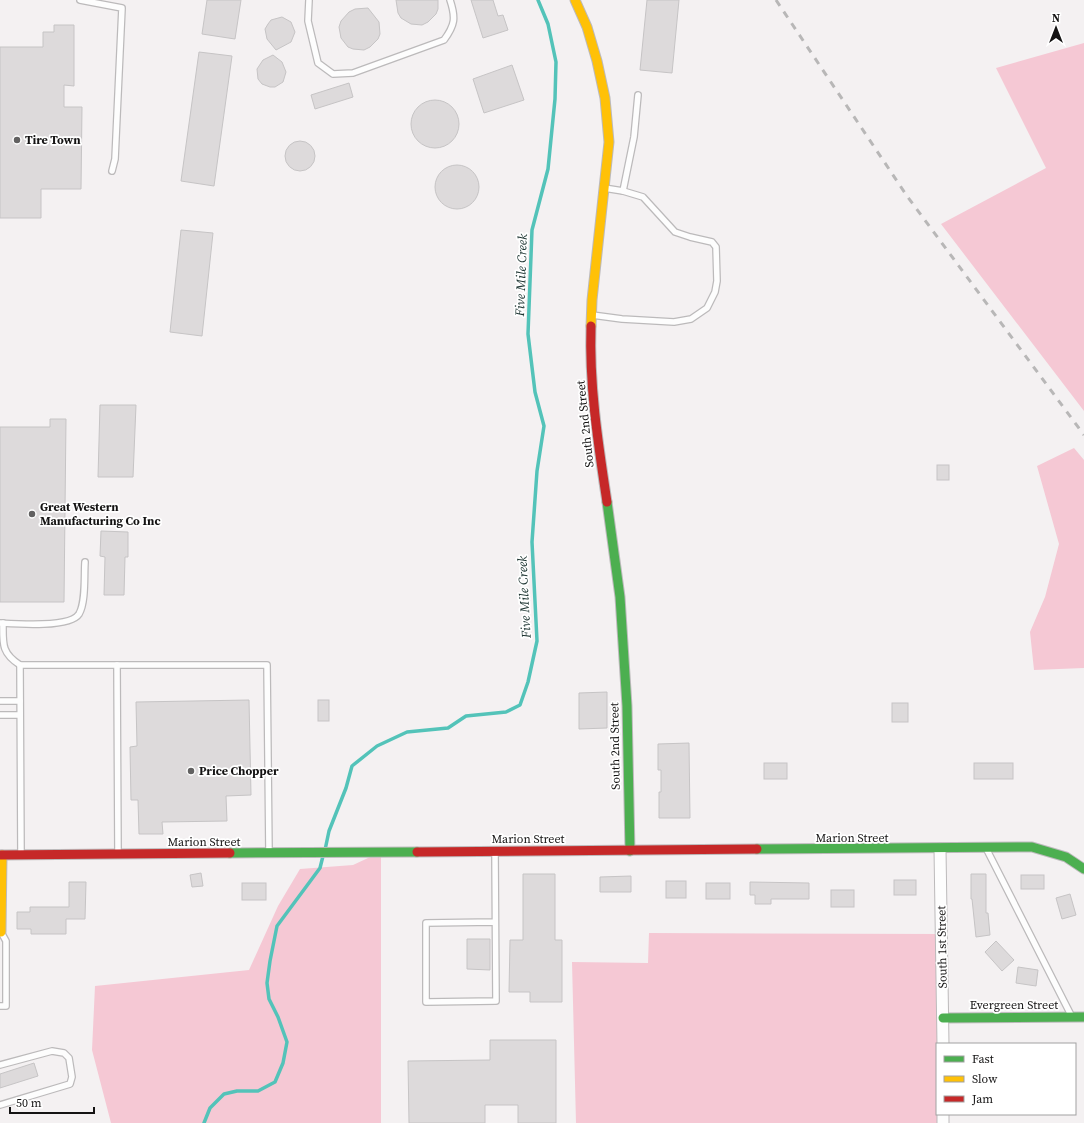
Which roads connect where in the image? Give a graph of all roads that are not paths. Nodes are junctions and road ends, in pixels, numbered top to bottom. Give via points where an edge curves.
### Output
1 (80, 0) edge
2 (309, 0) edge
3 (450, 0) edge
4 (575, 0) edge
5 (638, 94) dead end
6 (112, 171) dead end
7 (604, 188) junction
8 (623, 191) junction
9 (592, 315) junction
10 (85, 562) dead end
11 (2, 623) edge
12 (20, 665) junction
13 (117, 665) junction
14 (0, 701) edge
15 (20, 701) junction
16 (0, 715) edge
17 (20, 715) junction
18 (986, 848) junction
19 (940, 849) junction
20 (630, 851) junction
21 (495, 852) junction
22 (269, 853) junction
23 (118, 854) junction
24 (1, 855) edge
25 (21, 855) junction
26 (1084, 869) edge
27 (495, 922) junction
28 (1, 932) edge
29 (0, 1006) edge
30 (1072, 1017) junction
31 (1084, 1017) edge
32 (943, 1018) junction
33 (943, 1043) edge
34 (0, 1065) edge
35 (0, 1104) edge

1 - 6 lane via 122,8 115,159
2 - 3 lane via 308,21 318,63 333,74 353,73 444,40 452,29 454,12
4 - 7 street, South 2nd Street via 587,27 605,98 609,142
5 - 8 lane via 634,137
7 - 8 lane
7 - 9 street, South 2nd Street
8 - 9 lane via 643,197 675,232 712,242 716,247 715,292 707,308 691,319 674,322
9 - 20 street, South 2nd Street via 590,357 594,413 620,597 627,706
10 - 11 lane via 83,603 78,615 68,621 56,623
11 - 12 lane via 6,651 10,659
12 - 13 lane
12 - 15 lane
13 - 22 lane via 267,665
13 - 23 lane
14 - 15 lane
15 - 17 lane
16 - 17 lane
17 - 25 lane
18 - 19 street, Marion Street
18 - 26 street, Marion Street via 1032,847 1055,853 1076,862
18 - 30 lane
19 - 20 street, Marion Street
19 - 32 street, South 1st Street
20 - 21 street, Marion Street
21 - 22 street, Marion Street
21 - 27 lane
22 - 23 street, Marion Street
23 - 25 street, Marion Street
24 - 25 street, Marion Street
24 - 28 street
27 - 27 lane via 496,1001 426,1002 426,923
28 - 29 lane via 6,941 6,1006
30 - 31 street, Evergreen Street
30 - 32 street, Evergreen Street
32 - 33 street, South 1st Street
34 - 35 lane via 52,1050 64,1053 69,1058 72,1077 70,1084

